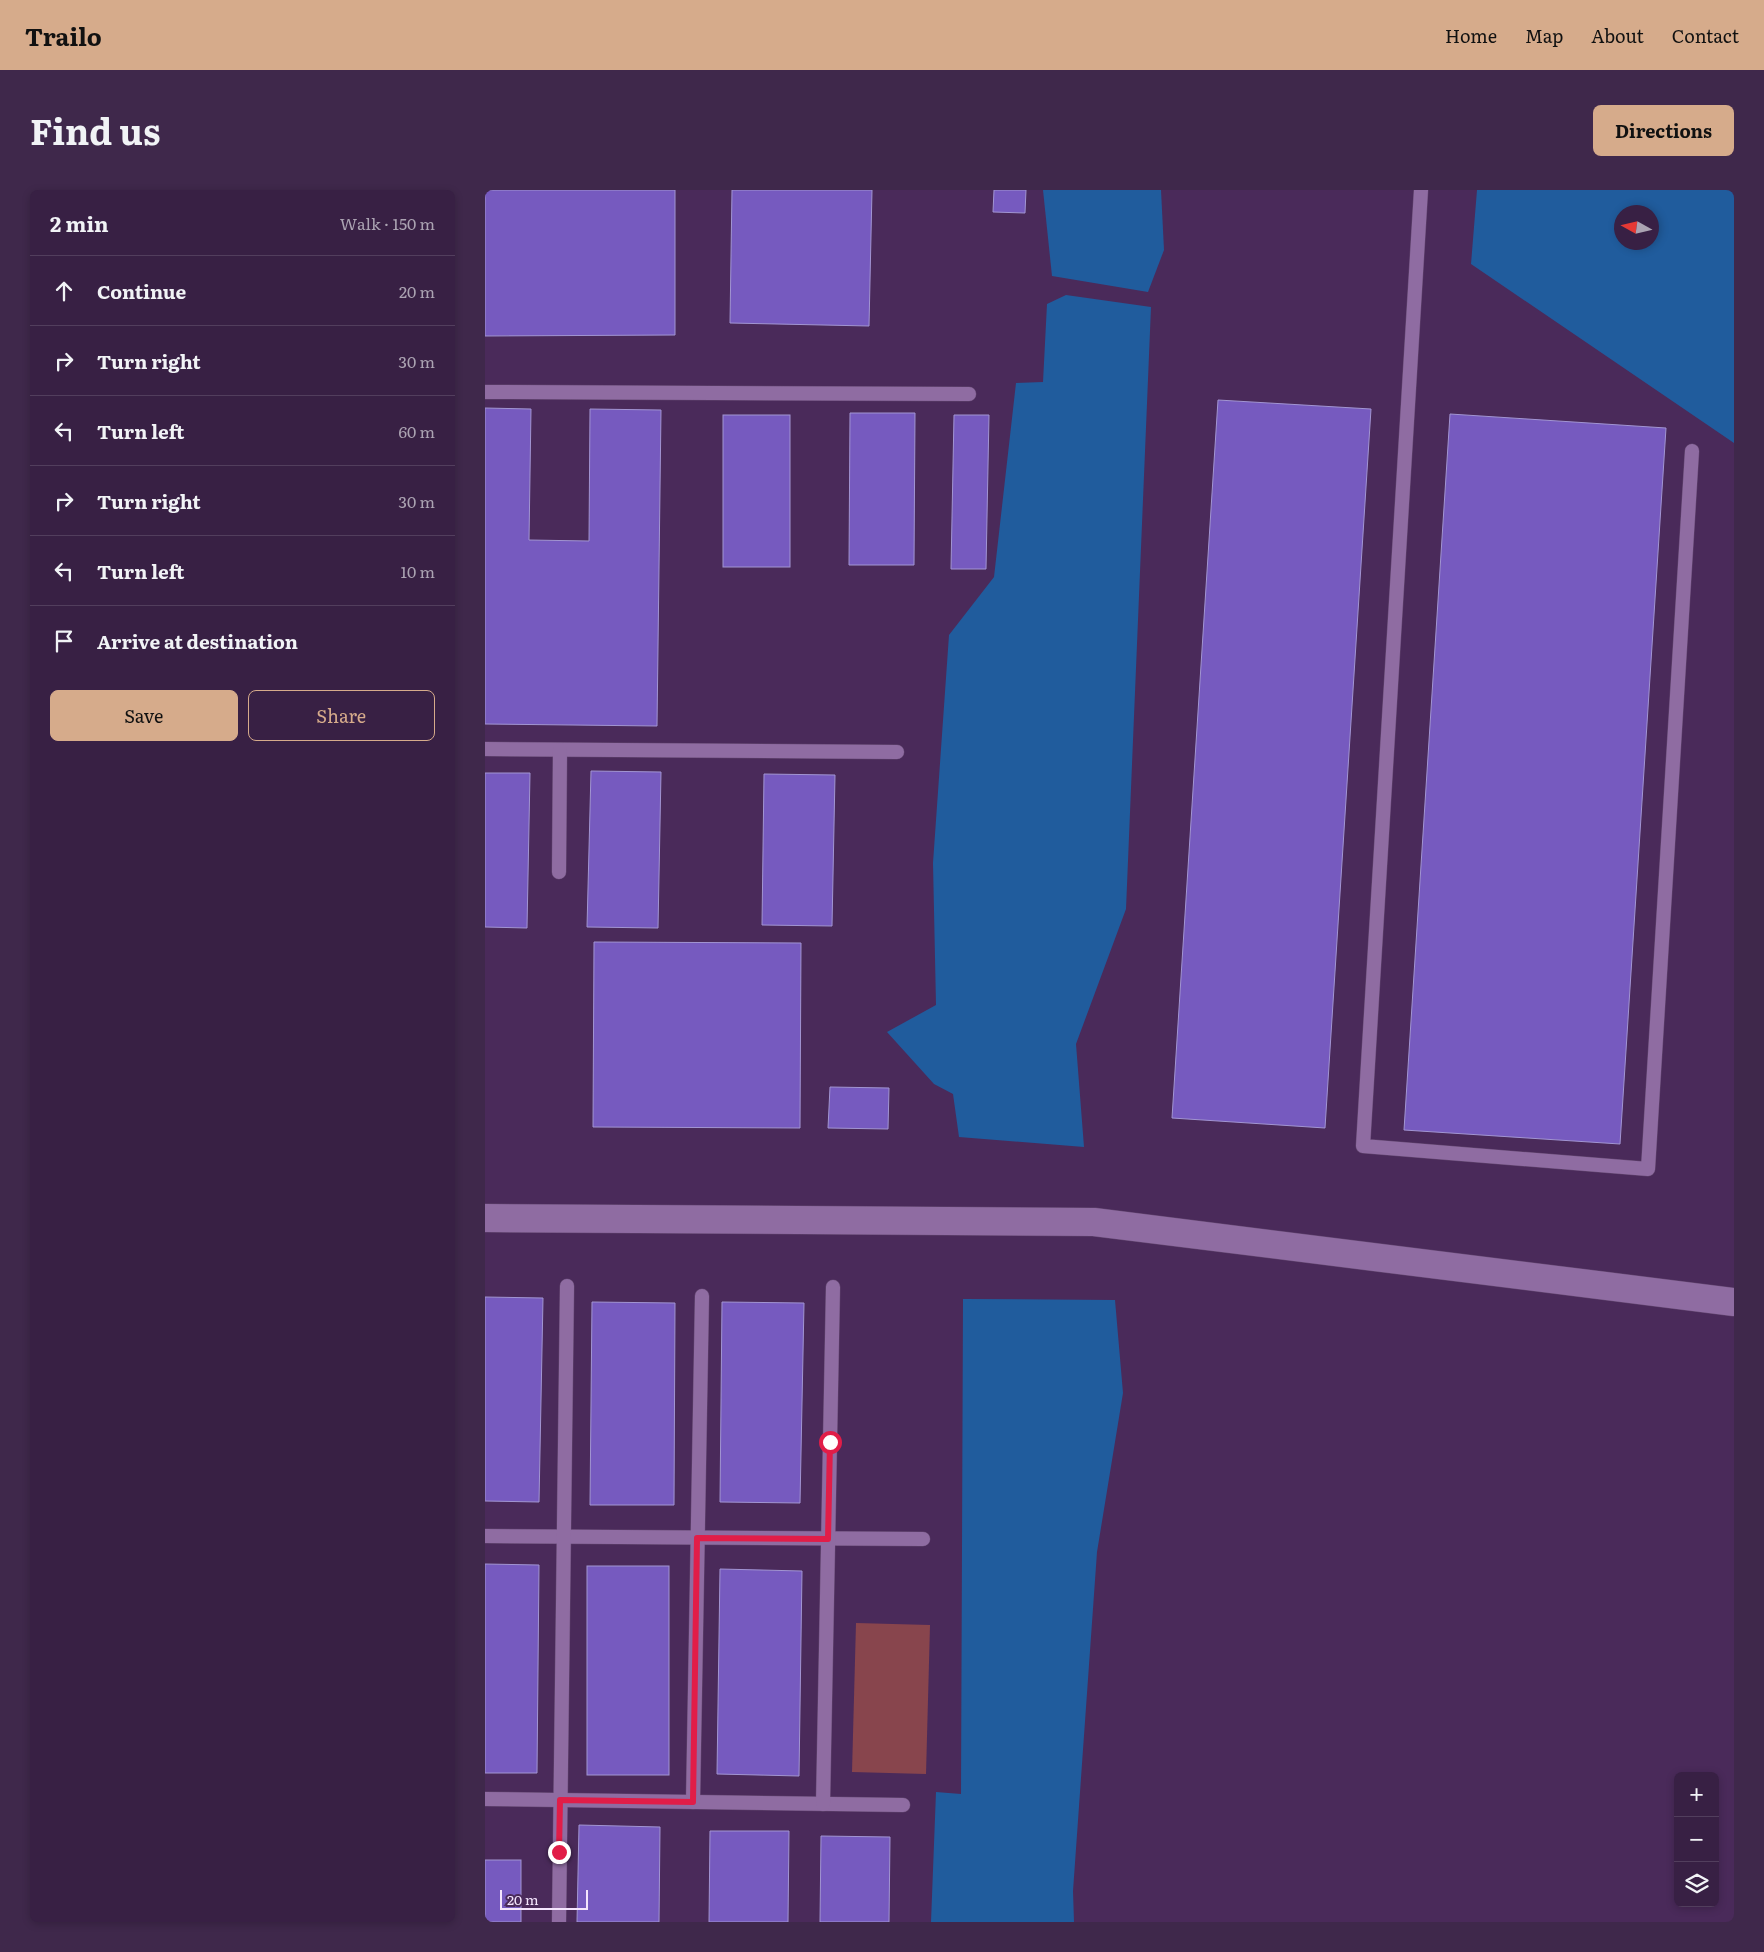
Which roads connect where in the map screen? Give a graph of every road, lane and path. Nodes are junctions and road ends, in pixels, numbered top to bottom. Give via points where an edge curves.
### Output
1 (1421, 190) edge
2 (485, 392) edge
3 (969, 394) dead end
4 (1692, 451) dead end
5 (485, 749) edge
6 (560, 750) junction
7 (897, 752) dead end
8 (559, 872) dead end
9 (485, 1218) edge
10 (567, 1286) dead end
11 (833, 1287) dead end
12 (702, 1296) dead end
13 (1734, 1302) edge
14 (485, 1536) edge
15 (563, 1537) junction
16 (697, 1538) junction
17 (828, 1539) junction
18 (923, 1540) dead end
19 (485, 1799) edge
20 (560, 1800) junction
21 (693, 1802) junction
22 (823, 1804) junction
23 (903, 1805) dead end
24 (559, 1922) edge

1 - 4 lane via 1363,1146 1648,1169
2 - 3 lane
5 - 6 lane
6 - 7 lane
6 - 8 lane
9 - 13 street via 1094,1222
10 - 15 lane
11 - 17 lane
12 - 16 lane
14 - 15 lane
15 - 16 lane
15 - 20 lane
16 - 17 lane
16 - 21 lane
17 - 18 lane
17 - 22 lane
19 - 20 lane
20 - 21 lane
20 - 24 lane
21 - 22 lane
22 - 23 lane

